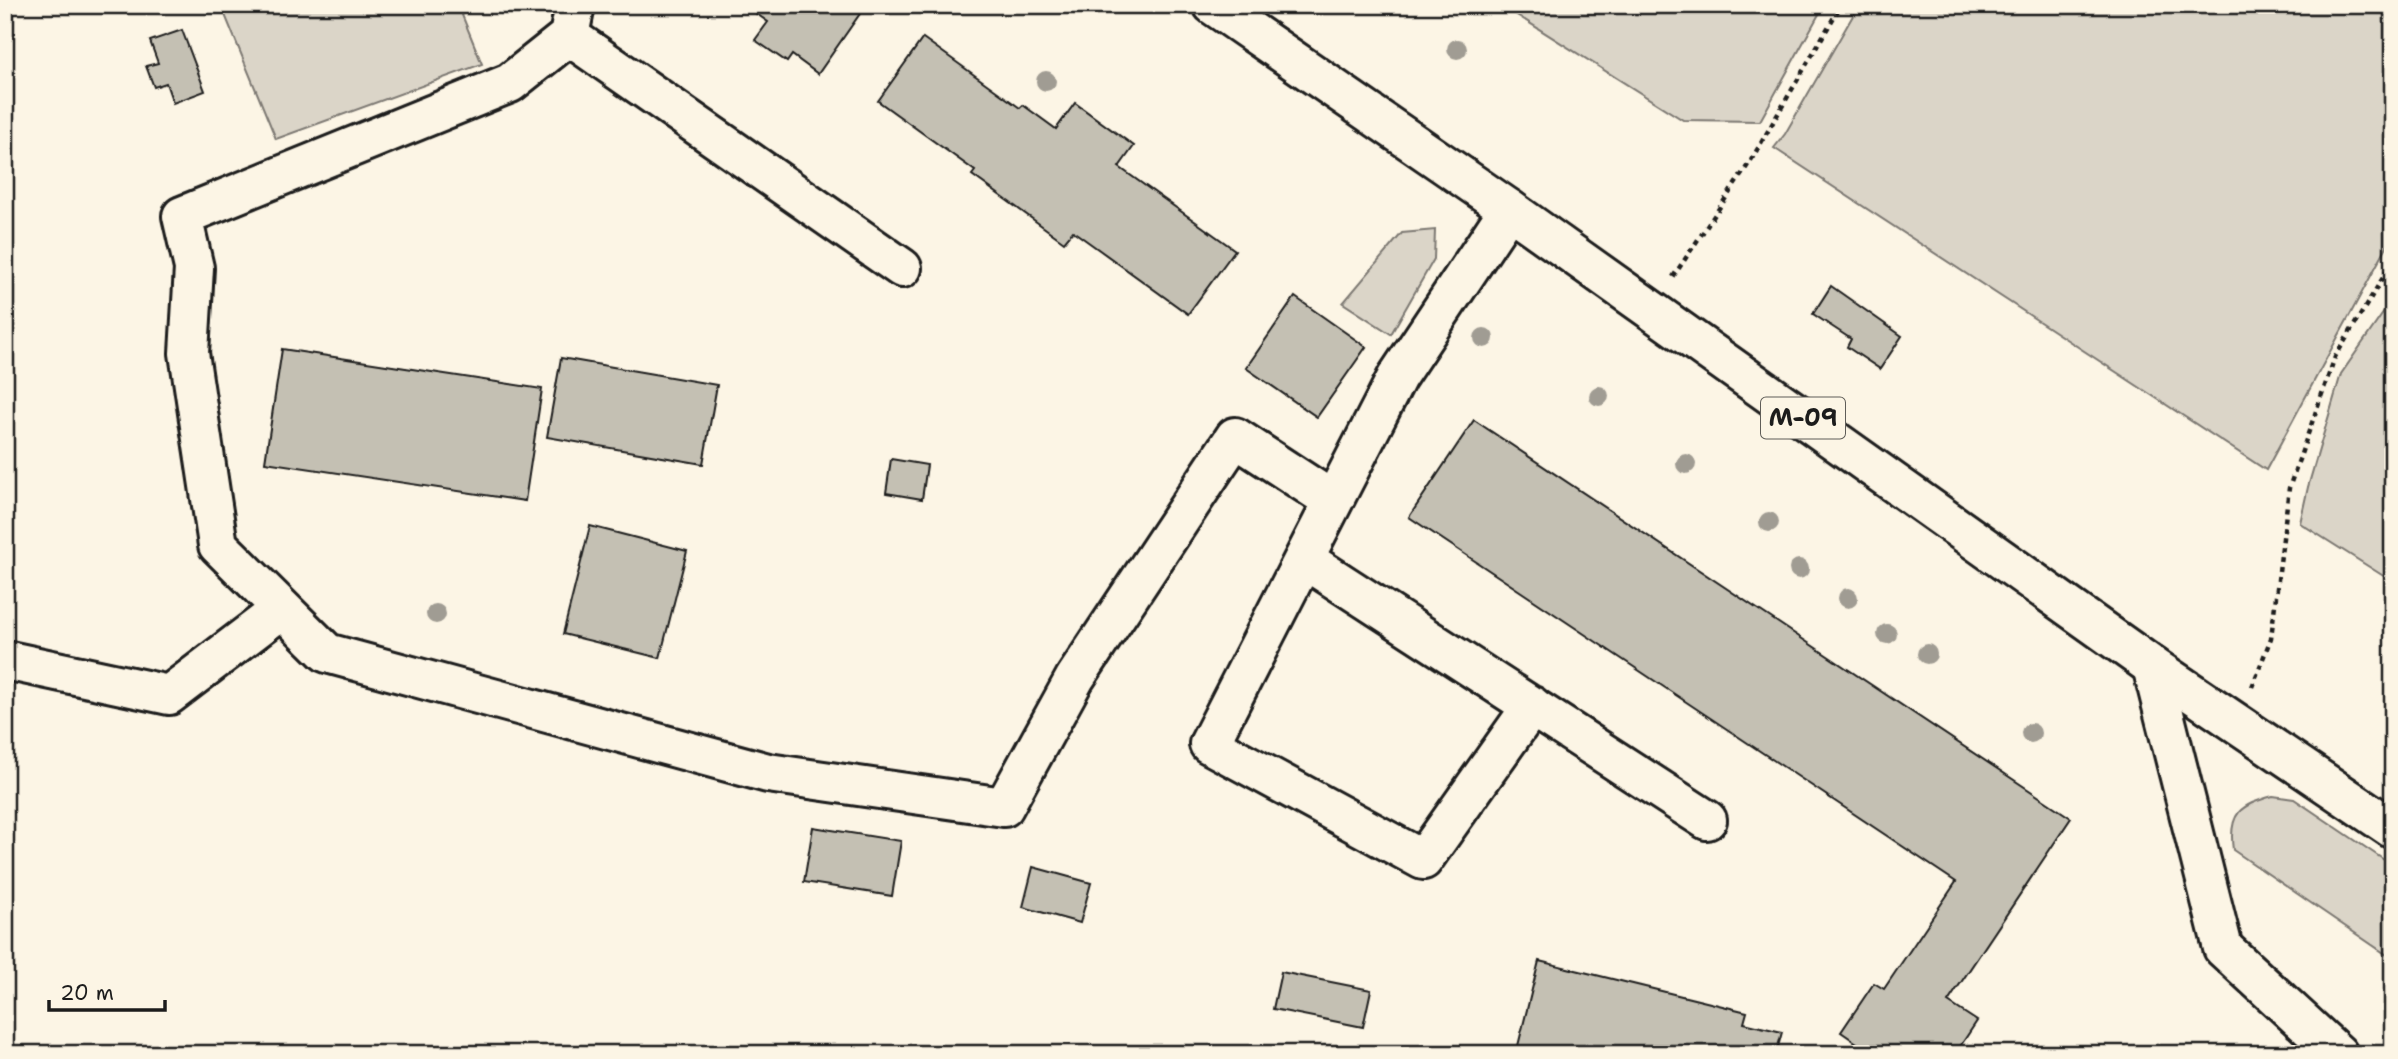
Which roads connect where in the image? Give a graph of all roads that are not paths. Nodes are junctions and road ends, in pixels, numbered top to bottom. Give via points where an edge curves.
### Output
1 (1213, 5) edge
2 (572, 21) edge
3 (1509, 209) junction
4 (902, 268) dead end
5 (1333, 501) junction
6 (1304, 559) junction
7 (282, 609) junction
8 (5, 660) edge
9 (2152, 666) junction
10 (1532, 706) junction
11 (1707, 820) dead end
12 (2393, 829) edge
13 (2338, 1054) edge

1 - 3 main road, М-09
2 - 4 main road
2 - 7 main road via 510,83 182,216 194,268 189,353 218,545
3 - 5 main road via 1397,377
3 - 9 main road, М-09
5 - 6 main road
5 - 7 main road via 1234,437 1075,678 1004,807 768,773 327,653
6 - 10 main road
6 - 10 main road via 1209,744 1423,860
7 - 8 main road via 169,695
9 - 12 main road, М-09
9 - 13 main road via 2223,948
10 - 11 main road

